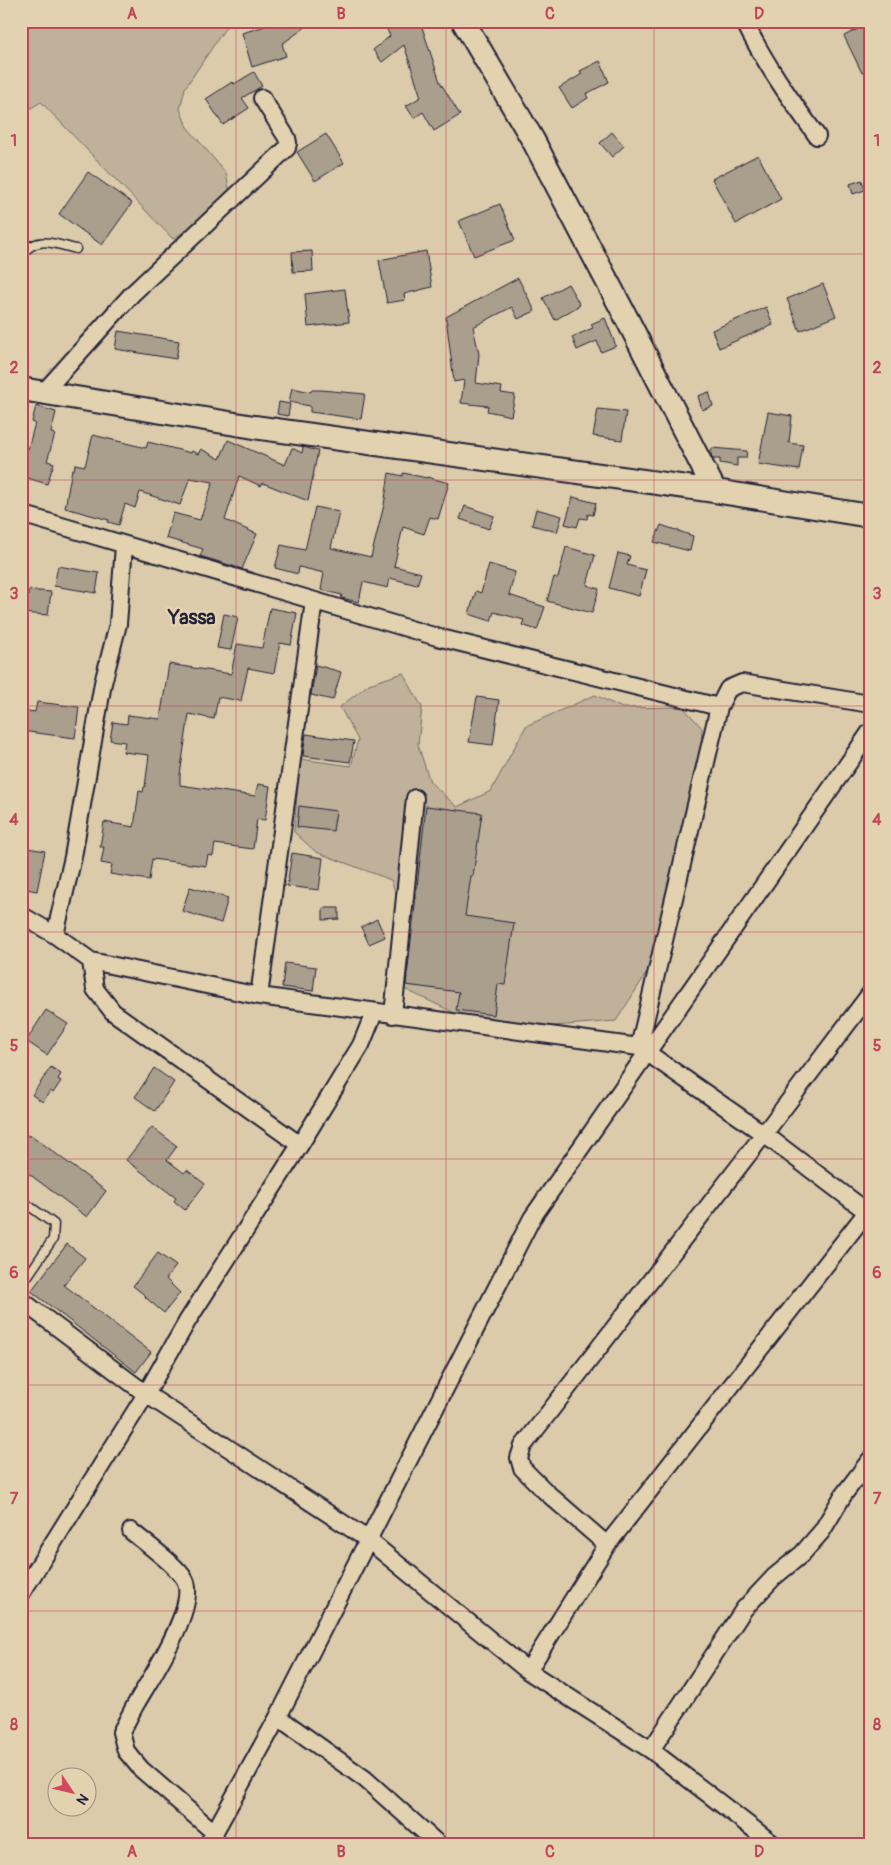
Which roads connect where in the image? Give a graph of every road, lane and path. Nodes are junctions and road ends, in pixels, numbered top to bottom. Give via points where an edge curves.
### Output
1 (463, 21) edge
2 (744, 21) edge
3 (262, 98) dead end
4 (817, 136) dead end
5 (76, 250) dead end
6 (21, 256) edge
7 (21, 388) edge
8 (43, 393) junction
9 (715, 491) junction
10 (21, 514) edge
11 (870, 516) edge
12 (124, 546) junction
13 (314, 601) junction
14 (870, 704) edge
15 (719, 707) junction
16 (870, 732) edge
17 (415, 798) dead end
18 (21, 915) edge
19 (55, 935) junction
20 (91, 961) junction
21 (870, 994) edge
22 (259, 996) junction
23 (374, 1013) junction
24 (393, 1015) junction
25 (644, 1050) junction
26 (764, 1134) junction
27 (300, 1144) junction
28 (21, 1200) edge
29 (869, 1211) edge
30 (21, 1286) edge
31 (21, 1300) edge
32 (146, 1394) junction
33 (870, 1460) edge
34 (131, 1531) dead end
35 (367, 1538) junction
36 (607, 1546) junction
37 (21, 1594) edge
38 (528, 1671) junction
39 (278, 1717) junction
40 (651, 1750) junction
41 (212, 1838) edge
42 (438, 1844) edge
43 (772, 1844) edge

1 - 9 main road via 533,140
2 - 4 street via 756,47
3 - 8 street via 287,138 286,148 132,294
5 - 6 lane via 44,241 30,245
7 - 8 main road
8 - 9 main road via 254,427
9 - 11 main road
10 - 12 street
12 - 13 street
12 - 19 street via 118,624 103,683 74,857
13 - 15 street via 437,637
13 - 22 street
14 - 15 street via 742,684 728,689
15 - 25 street
16 - 25 street
17 - 24 street
18 - 19 street
19 - 20 street
20 - 22 street
20 - 27 street via 95,989 113,1012
21 - 26 street
22 - 23 street
23 - 24 street
23 - 27 street via 361,1045
24 - 25 street
25 - 26 street
25 - 35 street via 532,1218
26 - 29 street
26 - 36 street via 523,1446 522,1468
27 - 32 street via 188,1320
28 - 30 lane via 54,1224 54,1239
29 - 36 street
31 - 32 street
32 - 35 street
32 - 37 street
33 - 40 street via 822,1531 744,1609
34 - 41 street via 185,1580 187,1604 163,1660 121,1732 126,1751
35 - 38 street
35 - 39 street
36 - 38 street
38 - 40 street
39 - 41 street
39 - 42 street via 365,1779
40 - 43 street

